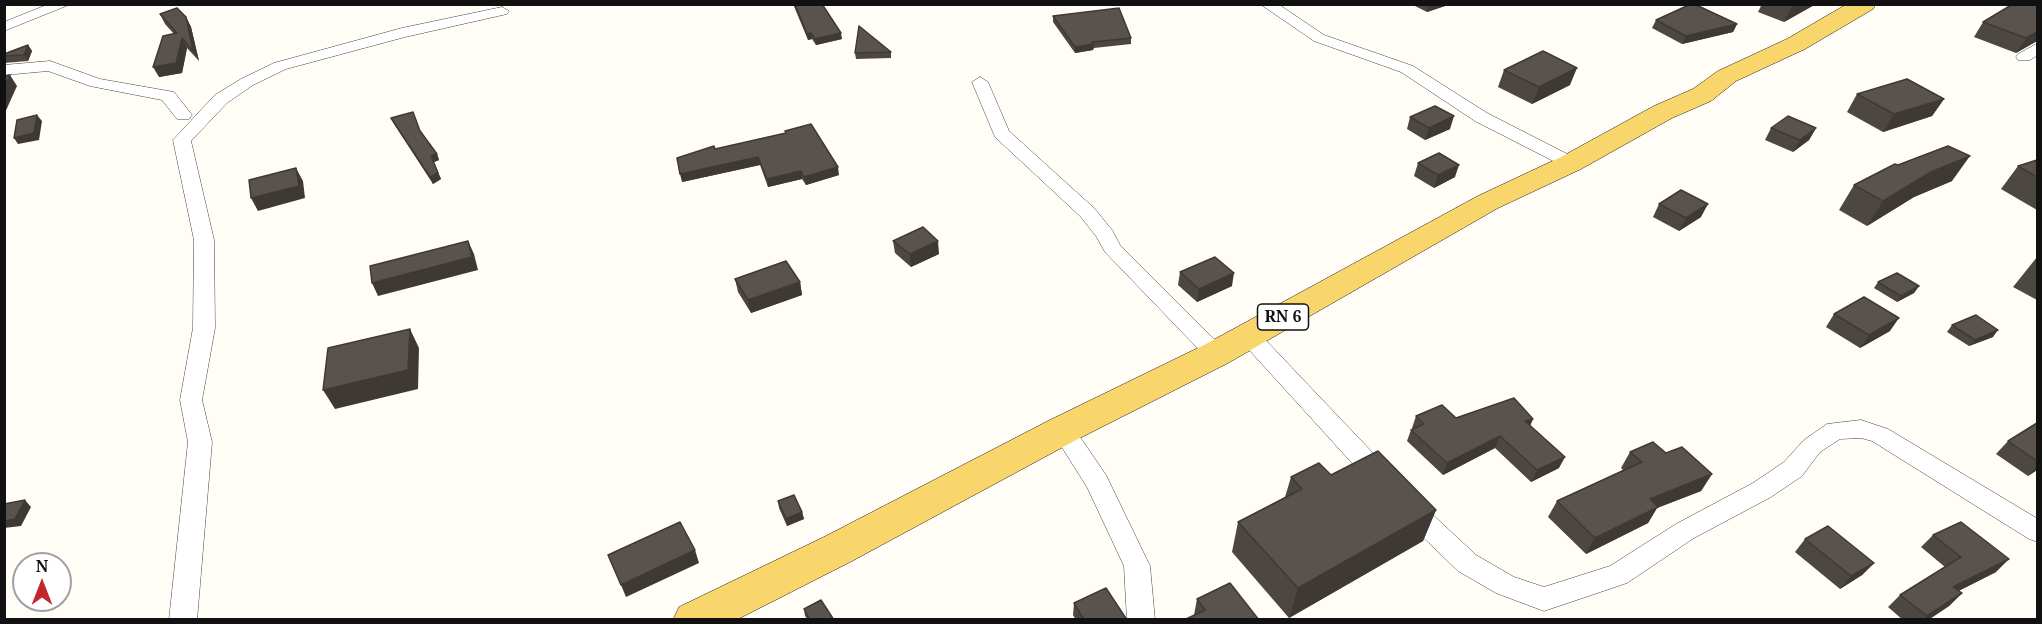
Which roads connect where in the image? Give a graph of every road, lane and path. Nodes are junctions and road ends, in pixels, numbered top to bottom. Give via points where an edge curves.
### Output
1 (64, 4) edge
2 (1267, 4) edge
3 (1865, 4) edge
4 (502, 11) dead end
5 (4, 27) edge
6 (4, 70) edge
7 (980, 82) dead end
8 (183, 115) dead end
9 (1571, 163) junction
10 (1249, 336) junction
11 (1216, 354) junction
12 (1063, 430) junction
13 (2037, 532) edge
14 (183, 620) edge
15 (694, 620) edge
16 (1141, 620) edge

1 - 5 street
2 - 9 street via 1319,38 1407,69 1481,117
3 - 9 main road, RN 6
4 - 14 street via 280,66 221,99 182,140 204,240 204,328 191,400 200,442
6 - 8 street via 50,66 96,83 168,96
7 - 11 street via 1002,133 1087,212 1112,248
9 - 10 main road, RN 6 via 1488,202
10 - 11 main road, RN 6
10 - 13 street via 1428,527 1467,563 1505,585 1544,599 1618,575 1706,519 1762,490 1793,469 1812,446 1835,430 1861,429 1880,435
11 - 12 main road, RN 6
12 - 15 main road, RN 6
12 - 16 street via 1097,482 1137,566

